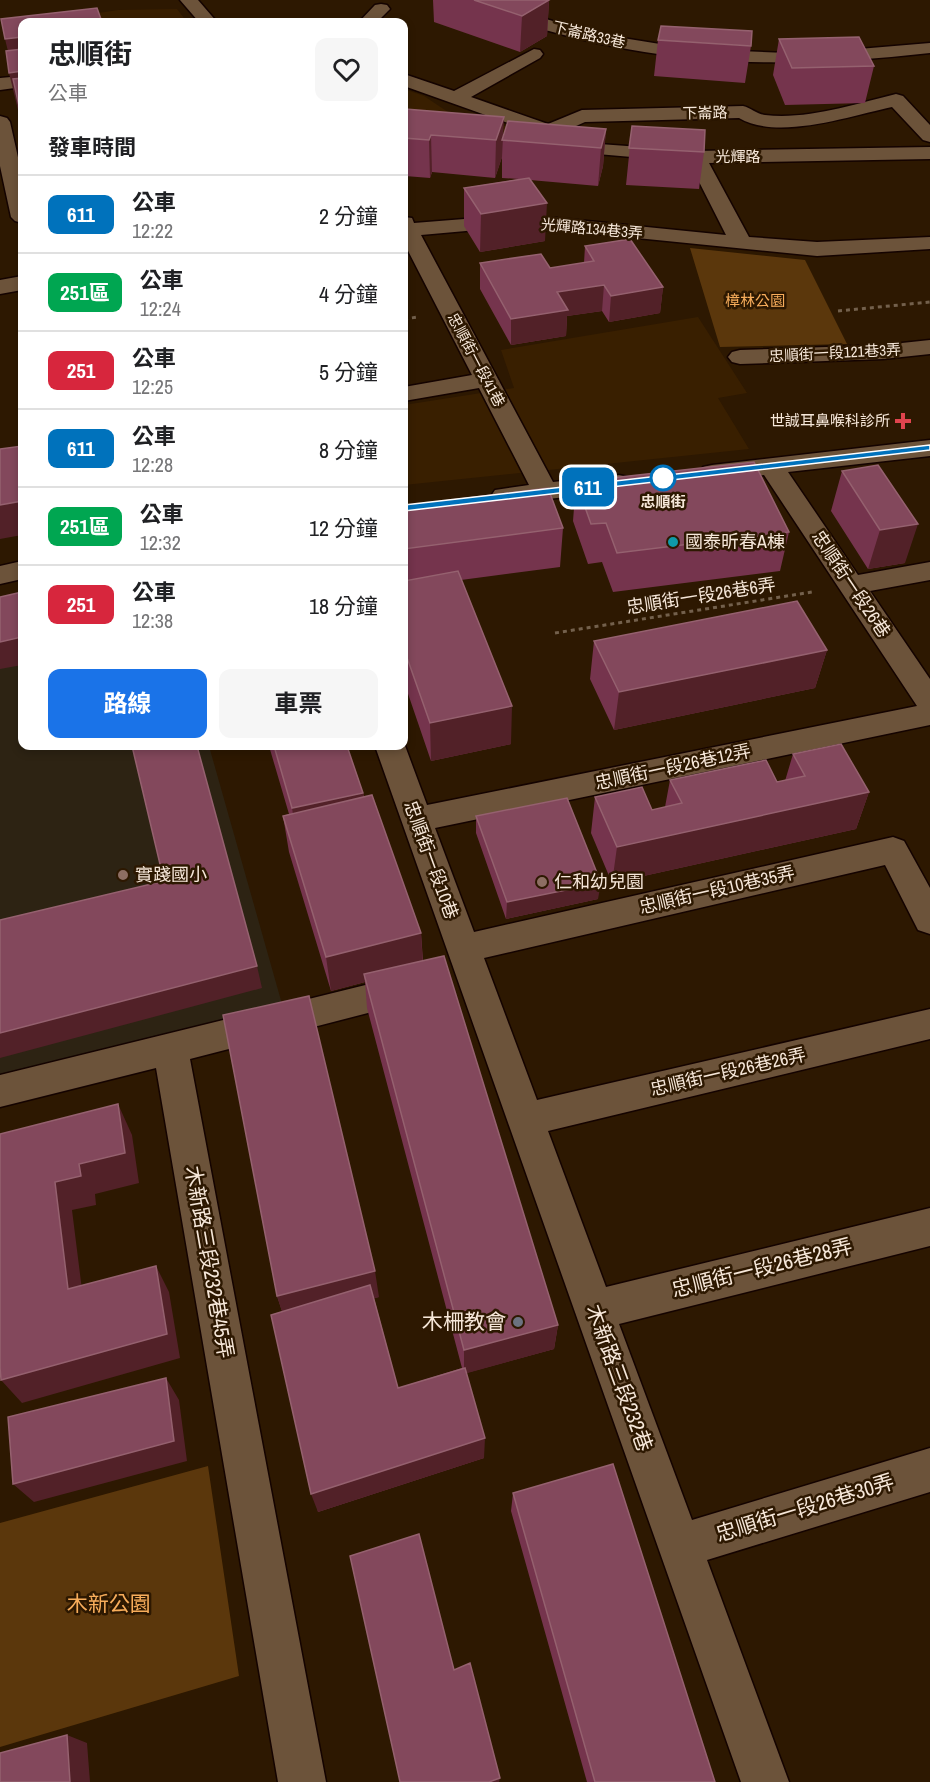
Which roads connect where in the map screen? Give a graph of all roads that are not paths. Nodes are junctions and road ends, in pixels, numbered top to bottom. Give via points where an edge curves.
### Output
1 (189, 0) edge
2 (488, 0) edge
3 (381, 9) dead end
4 (205, 18) edge
5 (371, 18) edge
6 (930, 48) edge
7 (534, 54) dead end
8 (408, 81) edge
9 (18, 82) edge
10 (0, 84) edge
11 (455, 98) junction
12 (0, 122) edge
13 (930, 136) edge
14 (548, 138) junction
15 (524, 143) edge
16 (930, 153) edge
17 (696, 157) junction
18 (11, 166) edge
19 (18, 198) edge
20 (408, 227) edge
21 (408, 236) edge
22 (741, 243) junction
23 (930, 243) edge
24 (18, 284) edge
25 (0, 286) edge
26 (930, 347) edge
27 (740, 357) dead end
28 (486, 380) junction
29 (408, 393) edge
30 (930, 448) edge
31 (771, 466) junction
32 (685, 476) edge
33 (638, 481) edge
34 (545, 492) junction
35 (478, 499) edge
36 (18, 571) edge
37 (930, 571) edge
38 (0, 575) edge
39 (852, 585) junction
40 (930, 702) edge
41 (930, 714) edge
42 (391, 750) edge
43 (417, 819) junction
44 (930, 920) edge
45 (468, 961) junction
46 (930, 1024) edge
47 (171, 1048) junction
48 (0, 1090) edge
49 (525, 1120) junction
50 (930, 1227) edge
51 (594, 1310) junction
52 (930, 1470) edge
53 (680, 1546) junction
54 (302, 1782) edge
55 (765, 1782) edge

1 - 4 street
2 - 6 street, 下崙路33巷 via 526,19 571,33 659,50 806,58
3 - 5 street
7 - 11 street, 下崙路33巷
8 - 11 street
9 - 10 street
11 - 14 street
12 - 18 street
13 - 14 street, 下崙路 via 896,100 776,122 757,120 743,112 582,116
14 - 15 street, 光輝路
14 - 17 street, 光輝路
16 - 17 street, 光輝路
17 - 22 street
18 - 19 street
20 - 22 street, 光輝路134巷3弄 via 557,224
21 - 28 street, 忠順街一段41巷 via 421,274
22 - 23 street, 光輝路134巷3弄 via 817,249
24 - 25 street
26 - 27 street, 忠順街一段121巷3弄
28 - 29 street
28 - 34 street, 忠順街一段41巷
30 - 31 street
31 - 32 street
31 - 39 street, 忠順街一段26巷
33 - 34 street
34 - 35 street
36 - 38 street
37 - 39 street
39 - 40 street, 忠順街一段26巷
41 - 43 street, 忠順街一段26巷12弄
42 - 43 street, 忠順街一段10巷
43 - 45 street, 忠順街一段10巷
44 - 45 street, 忠順街一段10巷35弄 via 893,849
45 - 47 street
45 - 49 street, 木新路三段232巷
46 - 49 street, 忠順街一段26巷26弄
47 - 48 street
47 - 54 street, 木新路三段232巷45弄
49 - 51 street, 木新路三段232巷
50 - 51 street, 忠順街一段26巷28弄
51 - 53 street, 木新路三段232巷
52 - 53 street, 忠順街一段26巷30弄
53 - 55 street, 木新路三段232巷

